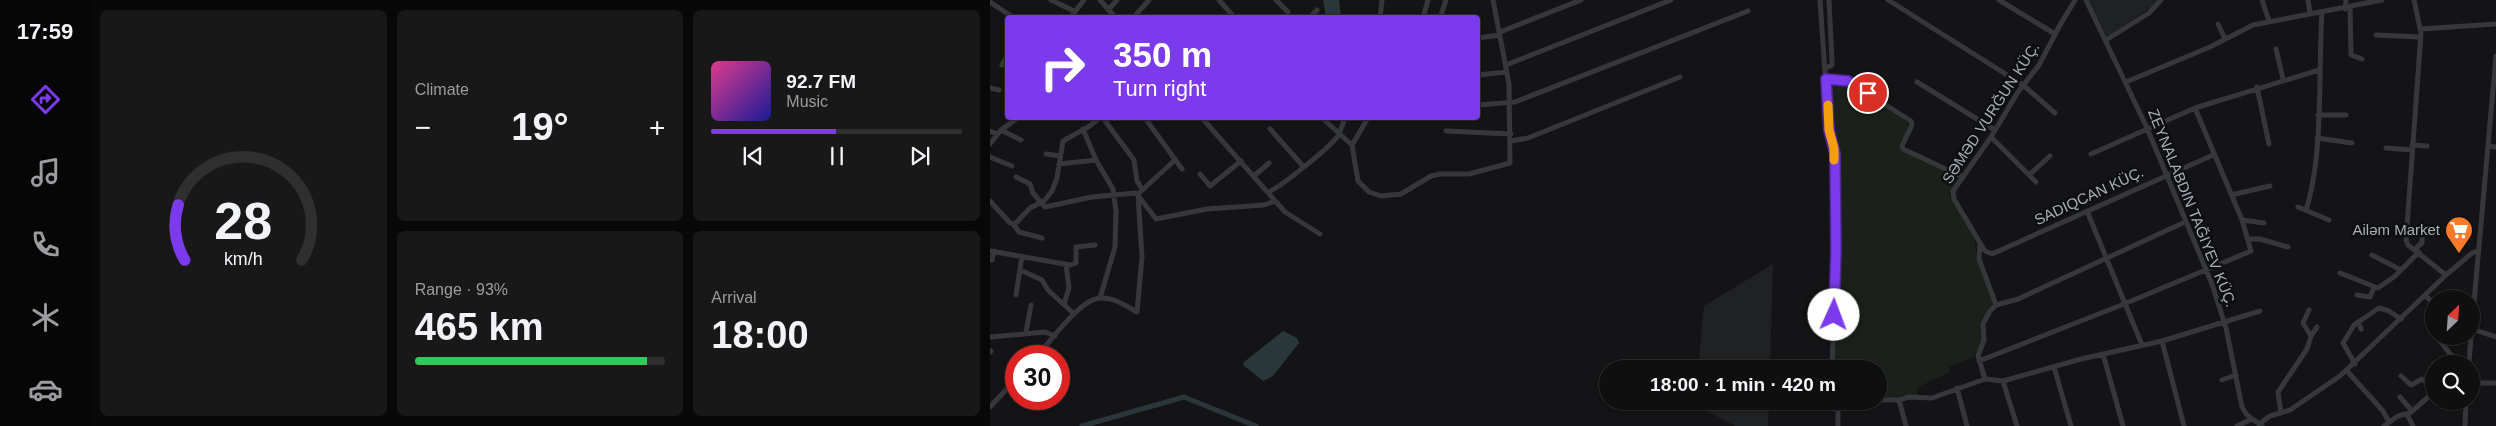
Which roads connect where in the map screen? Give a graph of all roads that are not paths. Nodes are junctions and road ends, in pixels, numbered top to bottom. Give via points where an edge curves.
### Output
1 (1051, 0) edge
2 (1084, 0) edge
3 (1100, 0) edge
4 (1116, 0) edge
5 (1149, 0) edge
6 (1219, 0) edge
7 (1276, 0) edge
8 (1382, 0) edge
9 (1428, 0) edge
10 (1446, 0) edge
11 (1493, 0) edge
12 (1581, 0) edge
13 (1671, 0) edge
14 (1820, 0) edge
15 (1829, 0) edge
16 (1888, 0) edge
17 (2000, 0) edge
18 (2075, 0) edge
19 (2086, 0) edge
20 (2161, 0) edge
21 (2262, 0) edge
22 (2308, 0) edge
23 (2346, 0) edge
24 (2382, 0) edge
25 (2414, 0) edge
26 (990, 2) edge
27 (2347, 8) junction
28 (1074, 10) junction
29 (1108, 10) junction
30 (1318, 10) dead end
31 (1748, 11) dead end
32 (1288, 12) dead end
33 (2322, 12) junction
34 (2310, 13) junction
35 (1010, 15) edge
36 (1072, 15) edge
37 (1113, 15) edge
38 (1136, 15) edge
39 (1233, 15) edge
40 (1313, 15) edge
41 (1380, 15) edge
42 (1424, 15) edge
43 (1441, 15) edge
44 (2269, 21) junction
45 (2218, 24) dead end
46 (2496, 24) edge
47 (2420, 29) junction
48 (1500, 33) junction
49 (2055, 34) junction
50 (2376, 35) dead end
51 (2420, 37) junction
52 (1480, 38) edge
53 (2225, 39) junction
54 (2106, 40) junction
55 (2276, 49) dead end
56 (2496, 56) edge
57 (2362, 59) dead end
58 (1005, 60) edge
59 (1506, 65) junction
60 (1002, 66) dead end
61 (1826, 68) junction
62 (2318, 70) junction
63 (1507, 72) junction
64 (1480, 75) edge
65 (1680, 77) dead end
66 (1826, 79) junction
67 (2283, 79) junction
68 (1918, 82) dead end
69 (2126, 82) junction
70 (2024, 86) junction
71 (2257, 87) junction
72 (990, 88) edge
73 (999, 90) dead end
74 (1510, 102) junction
75 (1480, 105) edge
76 (2195, 108) junction
77 (2056, 113) dead end
78 (2318, 114) junction
79 (2346, 116) dead end
80 (1015, 120) edge
81 (1097, 120) edge
82 (1105, 120) edge
83 (1146, 120) edge
84 (1207, 120) edge
85 (1324, 120) edge
86 (1344, 120) edge
87 (1367, 120) edge
88 (2147, 128) junction
89 (1083, 129) junction
90 (1270, 129) dead end
91 (1995, 130) junction
92 (990, 131) edge
93 (1446, 131) dead end
94 (999, 132) junction
95 (1338, 134) junction
96 (1511, 134) junction
97 (1991, 137) junction
98 (2317, 138) junction
99 (1021, 140) dead end
100 (1511, 142) junction
101 (2352, 143) dead end
102 (990, 144) edge
103 (2269, 144) dead end
104 (1352, 146) junction
105 (2427, 146) dead end
106 (2488, 146) junction
107 (2412, 147) junction
108 (2496, 147) edge
109 (2386, 148) dead end
110 (1046, 154) dead end
111 (2091, 154) dead end
112 (2213, 155) junction
113 (1060, 156) junction
114 (2050, 156) dead end
115 (990, 157) edge
116 (1096, 160) junction
117 (1175, 160) junction
118 (1241, 161) junction
119 (1269, 163) dead end
120 (1059, 164) junction
121 (1012, 166) dead end
122 (1303, 166) junction
123 (1182, 169) dead end
124 (1200, 174) dead end
125 (2166, 174) junction
126 (2030, 175) junction
127 (1254, 176) junction
128 (1016, 177) dead end
129 (1963, 177) junction
130 (2036, 182) dead end
131 (2270, 186) dead end
132 (1140, 192) junction
133 (1268, 192) junction
134 (1114, 194) junction
135 (2231, 195) junction
136 (990, 201) edge
137 (1275, 201) junction
138 (1040, 203) junction
139 (2298, 207) dead end
140 (2306, 210) junction
141 (2087, 212) junction
142 (2242, 220) junction
143 (2329, 220) dead end
144 (2185, 222) junction
145 (2264, 223) dead end
146 (1014, 225) junction
147 (2422, 231) dead end
148 (1320, 234) dead end
149 (1042, 238) dead end
150 (2249, 239) junction
151 (1980, 243) junction
152 (1095, 245) dead end
153 (2288, 247) dead end
154 (2417, 250) junction
155 (992, 251) edge
156 (2478, 251) junction
157 (2372, 255) dead end
158 (1022, 256) junction
159 (2105, 257) junction
160 (992, 260) dead end
161 (1066, 264) junction
162 (1020, 270) junction
163 (2206, 270) junction
164 (2400, 270) junction
165 (2340, 273) dead end
166 (2446, 275) junction
167 (2374, 288) junction
168 (2432, 290) edge
169 (2475, 290) edge
170 (2357, 295) dead end
171 (1016, 296) dead end
172 (2425, 297) edge
173 (1100, 298) junction
174 (1064, 304) junction
175 (2124, 304) junction
176 (1031, 305) dead end
177 (1996, 305) junction
178 (2309, 310) dead end
179 (2260, 311) dead end
180 (1074, 314) junction
181 (2401, 319) junction
182 (2224, 321) junction
183 (2358, 322) junction
184 (2317, 327) dead end
185 (2361, 329) dead end
186 (2480, 331) edge
187 (1026, 332) junction
188 (1055, 336) junction
189 (2311, 336) junction
190 (2496, 336) edge
191 (990, 337) edge
192 (2162, 342) junction
193 (1047, 345) edge
194 (2142, 345) junction
195 (2443, 345) edge
196 (2103, 354) junction
197 (2451, 355) edge
198 (1832, 360) edge
199 (1979, 361) junction
200 (2355, 364) junction
201 (2054, 367) junction
202 (2347, 371) junction
203 (2236, 375) junction
204 (2401, 376) dead end
205 (1985, 379) junction
206 (2222, 380) dead end
207 (2003, 381) junction
208 (2425, 381) edge
209 (2480, 383) edge
210 (2496, 384) edge
211 (1957, 388) junction
212 (1005, 391) edge
213 (2400, 397) dead end
214 (1887, 400) edge
215 (1899, 400) junction
216 (2425, 400) edge
217 (990, 408) edge
218 (1838, 410) edge
219 (2466, 410) edge
220 (2281, 413) junction
221 (2410, 413) junction
222 (2252, 419) junction
223 (2386, 424) edge
224 (2260, 425) edge
225 (1838, 426) edge
226 (1906, 426) edge
227 (1968, 426) edge
228 (2017, 426) edge
229 (2072, 426) edge
230 (2123, 426) edge
231 (2184, 426) edge
232 (2237, 426) edge
233 (2413, 426) edge
234 (2465, 426) edge

1 - 28 street
2 - 28 street
3 - 29 street
4 - 29 street
5 - 38 street
6 - 39 street
7 - 32 street
8 - 41 street
9 - 42 street
10 - 43 street
11 - 48 street
12 - 48 street
13 - 59 street
14 - 61 street
15 - 61 street via 1832,65
16 - 70 street
17 - 49 street
18 - 49 street, SƏMƏD VURĞUN KÜÇ.
19 - 54 street
20 - 54 street via 2149,13
21 - 44 street
22 - 34 street
23 - 27 street
24 - 27 street
25 - 47 street
26 - 35 street
27 - 33 street
27 - 57 street via 2351,55
28 - 36 street
29 - 37 street
30 - 40 street
31 - 74 street
33 - 34 street
33 - 62 street
34 - 44 street
44 - 53 street via 2246,27
45 - 53 street
46 - 47 street
47 - 51 street
48 - 52 street
48 - 59 street
49 - 70 street, SƏMƏD VURĞUN KÜÇ. via 2040,66
50 - 51 street
51 - 107 street
53 - 69 street
54 - 69 street
55 - 67 street
56 - 106 street
58 - 60 street
59 - 63 street
61 - 66 street
62 - 67 street
62 - 78 street
63 - 64 street
63 - 74 street
65 - 100 street
66 - 129 street via 1848,81 1911,121 1903,149
66 - 198 street via 1829,130 1835,154
67 - 71 street
68 - 91 street
69 - 88 street
70 - 77 street
70 - 91 street, SƏMƏD VURĞUN KÜÇ.
71 - 76 street
71 - 103 street
72 - 73 street
74 - 75 street
74 - 96 street
76 - 88 street
76 - 112 street
78 - 79 street
78 - 98 street
80 - 94 street
81 - 89 street
82 - 132 street via 1134,160
83 - 117 street
84 - 118 street
85 - 95 street
86 - 95 street
87 - 104 street
88 - 111 street
88 - 125 street
89 - 113 street via 1063,141
89 - 116 street
90 - 122 street
91 - 97 street, SƏMƏD VURĞUN KÜÇ.
92 - 94 street
93 - 96 street
94 - 99 street
94 - 102 street
95 - 104 street
95 - 122 street
96 - 100 street
97 - 126 street
97 - 129 street, SƏMƏD VURĞUN KÜÇ.
98 - 101 street
98 - 140 street via 2312,188
100 - 104 street via 1510,164 1480,172 1431,176 1401,194 1381,196 1369,192 1358,181
105 - 107 street
106 - 108 street
106 - 156 street
107 - 109 street
107 - 154 street via 2406,240
110 - 113 street
112 - 125 street
112 - 135 street
113 - 120 street
114 - 126 street
115 - 121 street
116 - 120 street
116 - 134 street
117 - 123 street
117 - 132 street
118 - 124 street via 1210,186
118 - 127 street
119 - 127 street
120 - 138 street via 1052,191
122 - 133 street via 1282,186
125 - 141 street
125 - 144 street
126 - 130 street
127 - 133 street
128 - 138 street via 1030,184
129 - 151 street, SƏMƏD VURĞUN KÜÇ. via 1953,195
131 - 135 street
132 - 134 street
132 - 137 street via 1156,219
132 - 173 street via 1142,257 1136,312 1115,300
133 - 137 street
134 - 138 street via 1048,207
134 - 173 street via 1115,247
135 - 142 street
136 - 146 street
137 - 148 street via 1291,217
138 - 146 street via 1030,208
139 - 140 street
140 - 143 street
141 - 151 street via 1992,254 1984,251
141 - 159 street
142 - 145 street
142 - 150 street
144 - 159 street
144 - 163 street
146 - 149 street via 1019,232
147 - 154 street via 2422,243
150 - 153 street
150 - 163 street via 2252,248 2249,253
151 - 177 street, SƏMƏD VURĞUN KÜÇ. via 1979,259
152 - 161 street via 1076,248 1076,263
154 - 164 street
154 - 166 street
155 - 158 street
155 - 160 street
156 - 166 street
156 - 169 street
157 - 164 street
158 - 161 street
158 - 162 street
159 - 175 street
159 - 177 street via 2018,299
161 - 174 street via 1069,288
162 - 171 street
162 - 174 street via 1042,280
163 - 175 street
163 - 182 street
164 - 167 street via 2382,286
165 - 167 street
166 - 168 street
167 - 170 street via 2370,297
172 - 181 street
173 - 180 street
174 - 180 street
175 - 194 street
175 - 199 street
176 - 187 street
177 - 199 street via 1983,324 1984,340
178 - 189 street via 2303,323
179 - 182 street
180 - 188 street
181 - 183 street via 2379,308
181 - 200 street
182 - 192 street
182 - 203 street
183 - 185 street
183 - 200 street via 2343,343
184 - 189 street
186 - 190 street
187 - 188 street via 1045,332
187 - 191 street
188 - 193 street
189 - 220 street via 2307,349 2278,392
192 - 194 street
192 - 231 street
194 - 196 street
195 - 197 street
196 - 201 street
196 - 230 street
199 - 205 street
200 - 202 street
201 - 207 street
201 - 229 street
202 - 220 street
202 - 223 street via 2383,411
203 - 206 street
203 - 222 street via 2242,407
204 - 208 street via 2411,385 2422,379
205 - 207 street
205 - 211 street
207 - 228 street
209 - 210 street
211 - 215 street via 1932,398 1909,396
211 - 227 street
212 - 217 street
213 - 221 street
214 - 215 street
215 - 226 street
216 - 221 street
218 - 225 street
219 - 234 street
220 - 224 street
221 - 223 street
221 - 233 street
222 - 224 street
222 - 232 street

